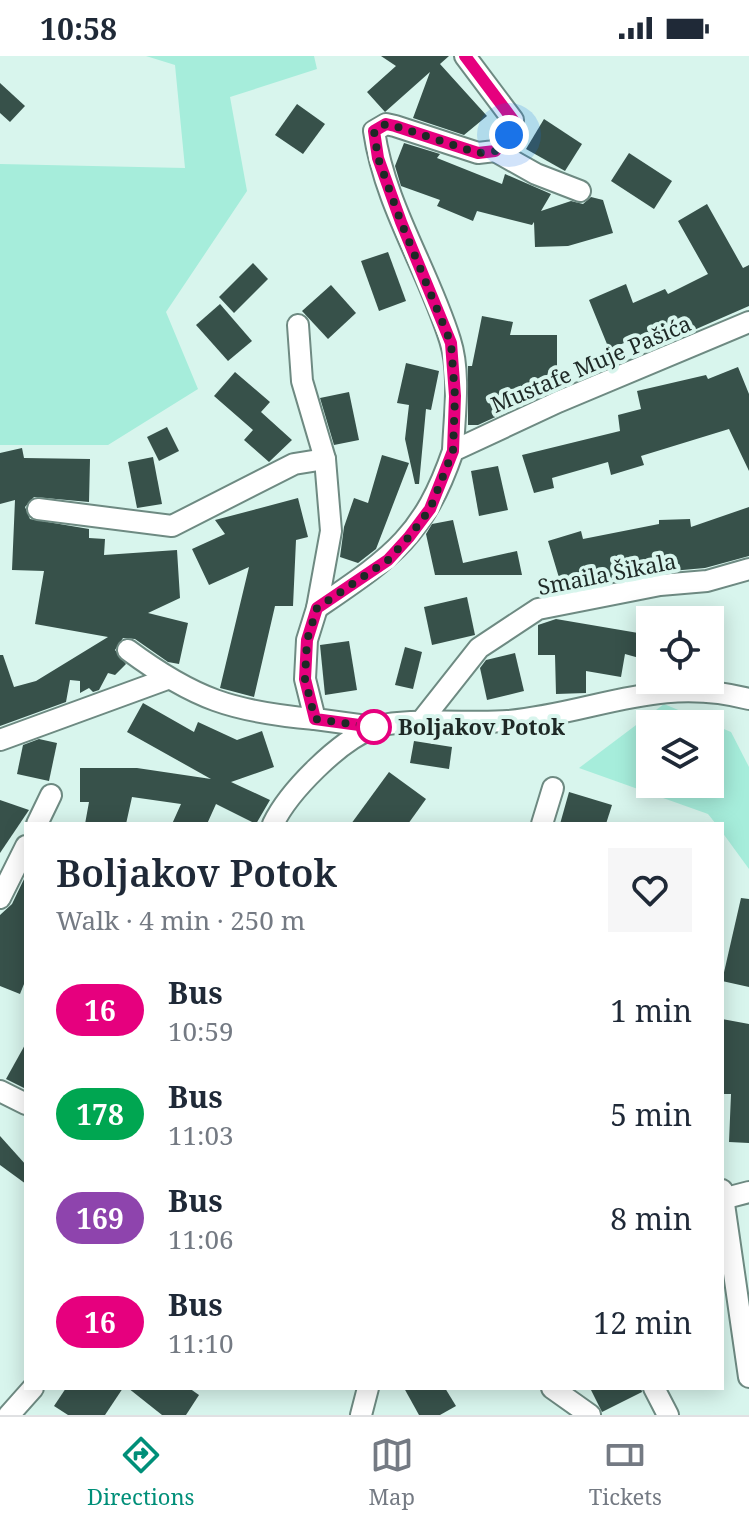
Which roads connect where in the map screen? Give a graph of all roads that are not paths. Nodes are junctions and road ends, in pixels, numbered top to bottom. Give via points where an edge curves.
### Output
1 (465, 56) edge
2 (495, 151) junction
3 (580, 191) dead end
4 (749, 322) edge
5 (298, 325) dead end
6 (453, 451) junction
7 (325, 459) junction
8 (38, 509) dead end
9 (749, 569) edge
10 (317, 608) junction
11 (128, 650) dead end
12 (167, 679) junction
13 (749, 699) edge
14 (315, 719) junction
15 (419, 724) junction
16 (374, 727) junction
17 (0, 740) edge
18 (553, 788) dead end
19 (51, 795) dead end
20 (38, 822) edge
21 (274, 822) edge
22 (543, 822) edge
23 (24, 850) edge
24 (0, 898) edge
25 (0, 1091) edge
26 (24, 1103) edge
27 (749, 1192) edge
28 (724, 1194) edge
29 (749, 1377) edge
30 (31, 1390) edge
31 (367, 1390) edge
32 (555, 1390) edge
33 (655, 1390) edge
34 (9, 1415) edge
35 (361, 1415) edge
36 (590, 1415) edge
37 (668, 1415) edge

1 - 2 street via 513,120 509,135
2 - 3 street
2 - 6 street, Mustafe Muje Pašića via 478,153 386,124 374,131 401,222 451,343
4 - 6 street, Mustafe Muje Pašića
5 - 7 street via 302,381
6 - 10 street, Mustafe Muje Pašića via 430,509 409,537 388,560
7 - 8 street via 294,464 172,526
7 - 10 street via 331,531
9 - 15 street, Smaila Šikala via 538,609 479,648
10 - 14 street via 307,640 305,679
11 - 12 street
12 - 14 street via 223,706
12 - 17 street
13 - 15 street via 717,690 665,689 509,721
14 - 16 street
15 - 16 street
16 - 21 street via 328,758
18 - 22 street
19 - 20 street
23 - 24 street
25 - 26 street
27 - 28 street
28 - 29 street
30 - 34 street
31 - 35 street
32 - 36 street
33 - 37 street

